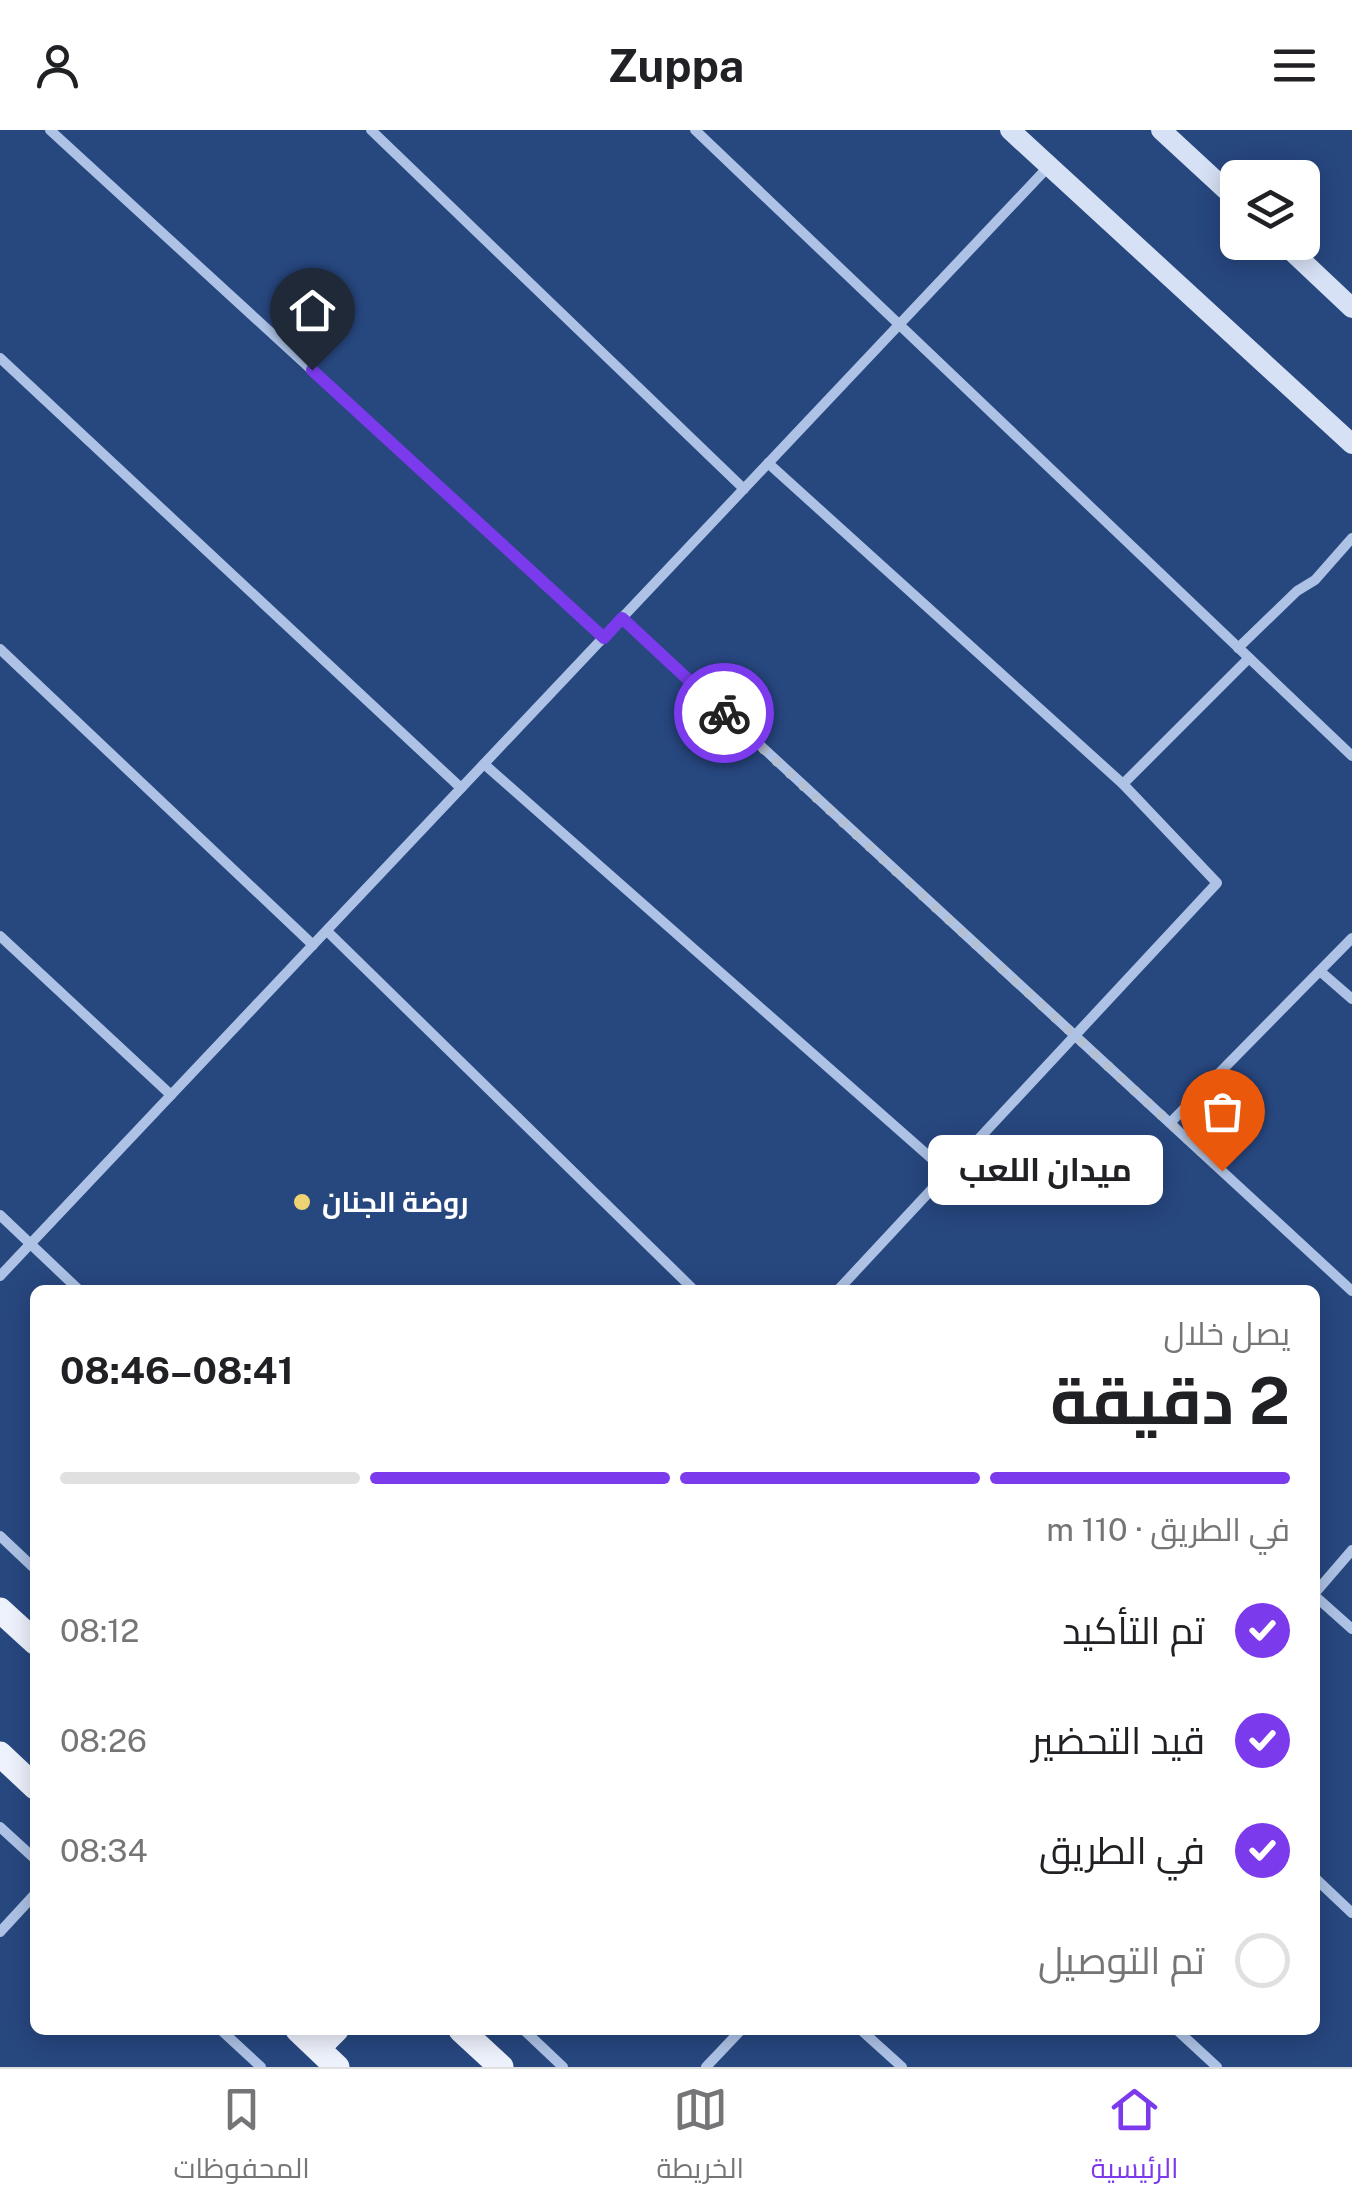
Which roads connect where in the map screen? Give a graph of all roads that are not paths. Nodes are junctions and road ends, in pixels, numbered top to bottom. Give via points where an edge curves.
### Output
1 (50, 130) edge
2 (371, 130) edge
3 (694, 130) edge
4 (1010, 130) edge
5 (1161, 130) edge
6 (1049, 166) junction
7 (1220, 184) edge
8 (1301, 260) edge
9 (1352, 308) edge
10 (900, 325) junction
11 (0, 358) edge
12 (1352, 444) edge
13 (768, 464) junction
14 (744, 489) junction
15 (1352, 538) edge
16 (622, 618) junction
17 (604, 638) junction
18 (1238, 648) junction
19 (0, 649) edge
20 (1249, 658) junction
21 (1352, 756) edge
22 (484, 764) junction
23 (1122, 784) junction
24 (462, 788) junction
25 (327, 931) junction
26 (0, 936) edge
27 (1352, 938) edge
28 (313, 945) junction
29 (1321, 972) junction
30 (1352, 999) edge
31 (1075, 1036) junction
32 (171, 1095) junction
33 (1170, 1123) junction
34 (948, 1172) junction
35 (0, 1215) edge
36 (30, 1244) junction
37 (0, 1276) edge
38 (74, 1285) edge
39 (689, 1285) edge
40 (843, 1285) edge
41 (1352, 1291) edge
42 (0, 1536) edge
43 (1352, 1550) edge
44 (30, 1564) edge
45 (1320, 1588) edge
46 (1320, 1599) edge
47 (0, 1610) edge
48 (1352, 1628) edge
49 (30, 1637) edge
50 (0, 1754) edge
51 (30, 1782) edge
52 (0, 1826) edge
53 (30, 1854) edge
54 (1320, 1883) edge
55 (30, 1899) edge
56 (1352, 1914) edge
57 (0, 1932) edge
58 (226, 2035) edge
59 (466, 2035) edge
60 (529, 2035) edge
61 (737, 2035) edge
62 (867, 2035) edge
63 (1182, 2035) edge
64 (327, 2039) edge
65 (261, 2067) edge
66 (338, 2067) edge
67 (500, 2067) edge
68 (563, 2067) edge
69 (706, 2067) edge
70 (902, 2067) edge
71 (1217, 2067) edge

1 - 17 street
2 - 14 street
3 - 10 street
4 - 6 street
5 - 7 street
6 - 10 street
6 - 12 street
8 - 9 street
10 - 13 street
10 - 18 street
11 - 24 street
13 - 14 street
13 - 23 street
14 - 16 street
15 - 18 street
16 - 17 street
16 - 31 street
17 - 22 street
18 - 20 street
19 - 28 street
20 - 21 street
20 - 23 street
22 - 24 street
22 - 34 street
23 - 31 street via 1217,883
24 - 25 street
25 - 28 street
25 - 39 street
26 - 32 street
27 - 29 street
28 - 32 street
29 - 30 street
29 - 33 street
31 - 33 street
31 - 34 street
32 - 36 street
33 - 41 street
34 - 40 street
35 - 36 street
36 - 37 street
36 - 38 street
42 - 44 street
43 - 45 street
46 - 48 street
47 - 49 main road
50 - 51 main road
52 - 53 street
54 - 56 street
55 - 57 street
58 - 65 street
59 - 67 main road
60 - 68 street
61 - 69 street
62 - 70 street
63 - 71 street
64 - 66 main road

